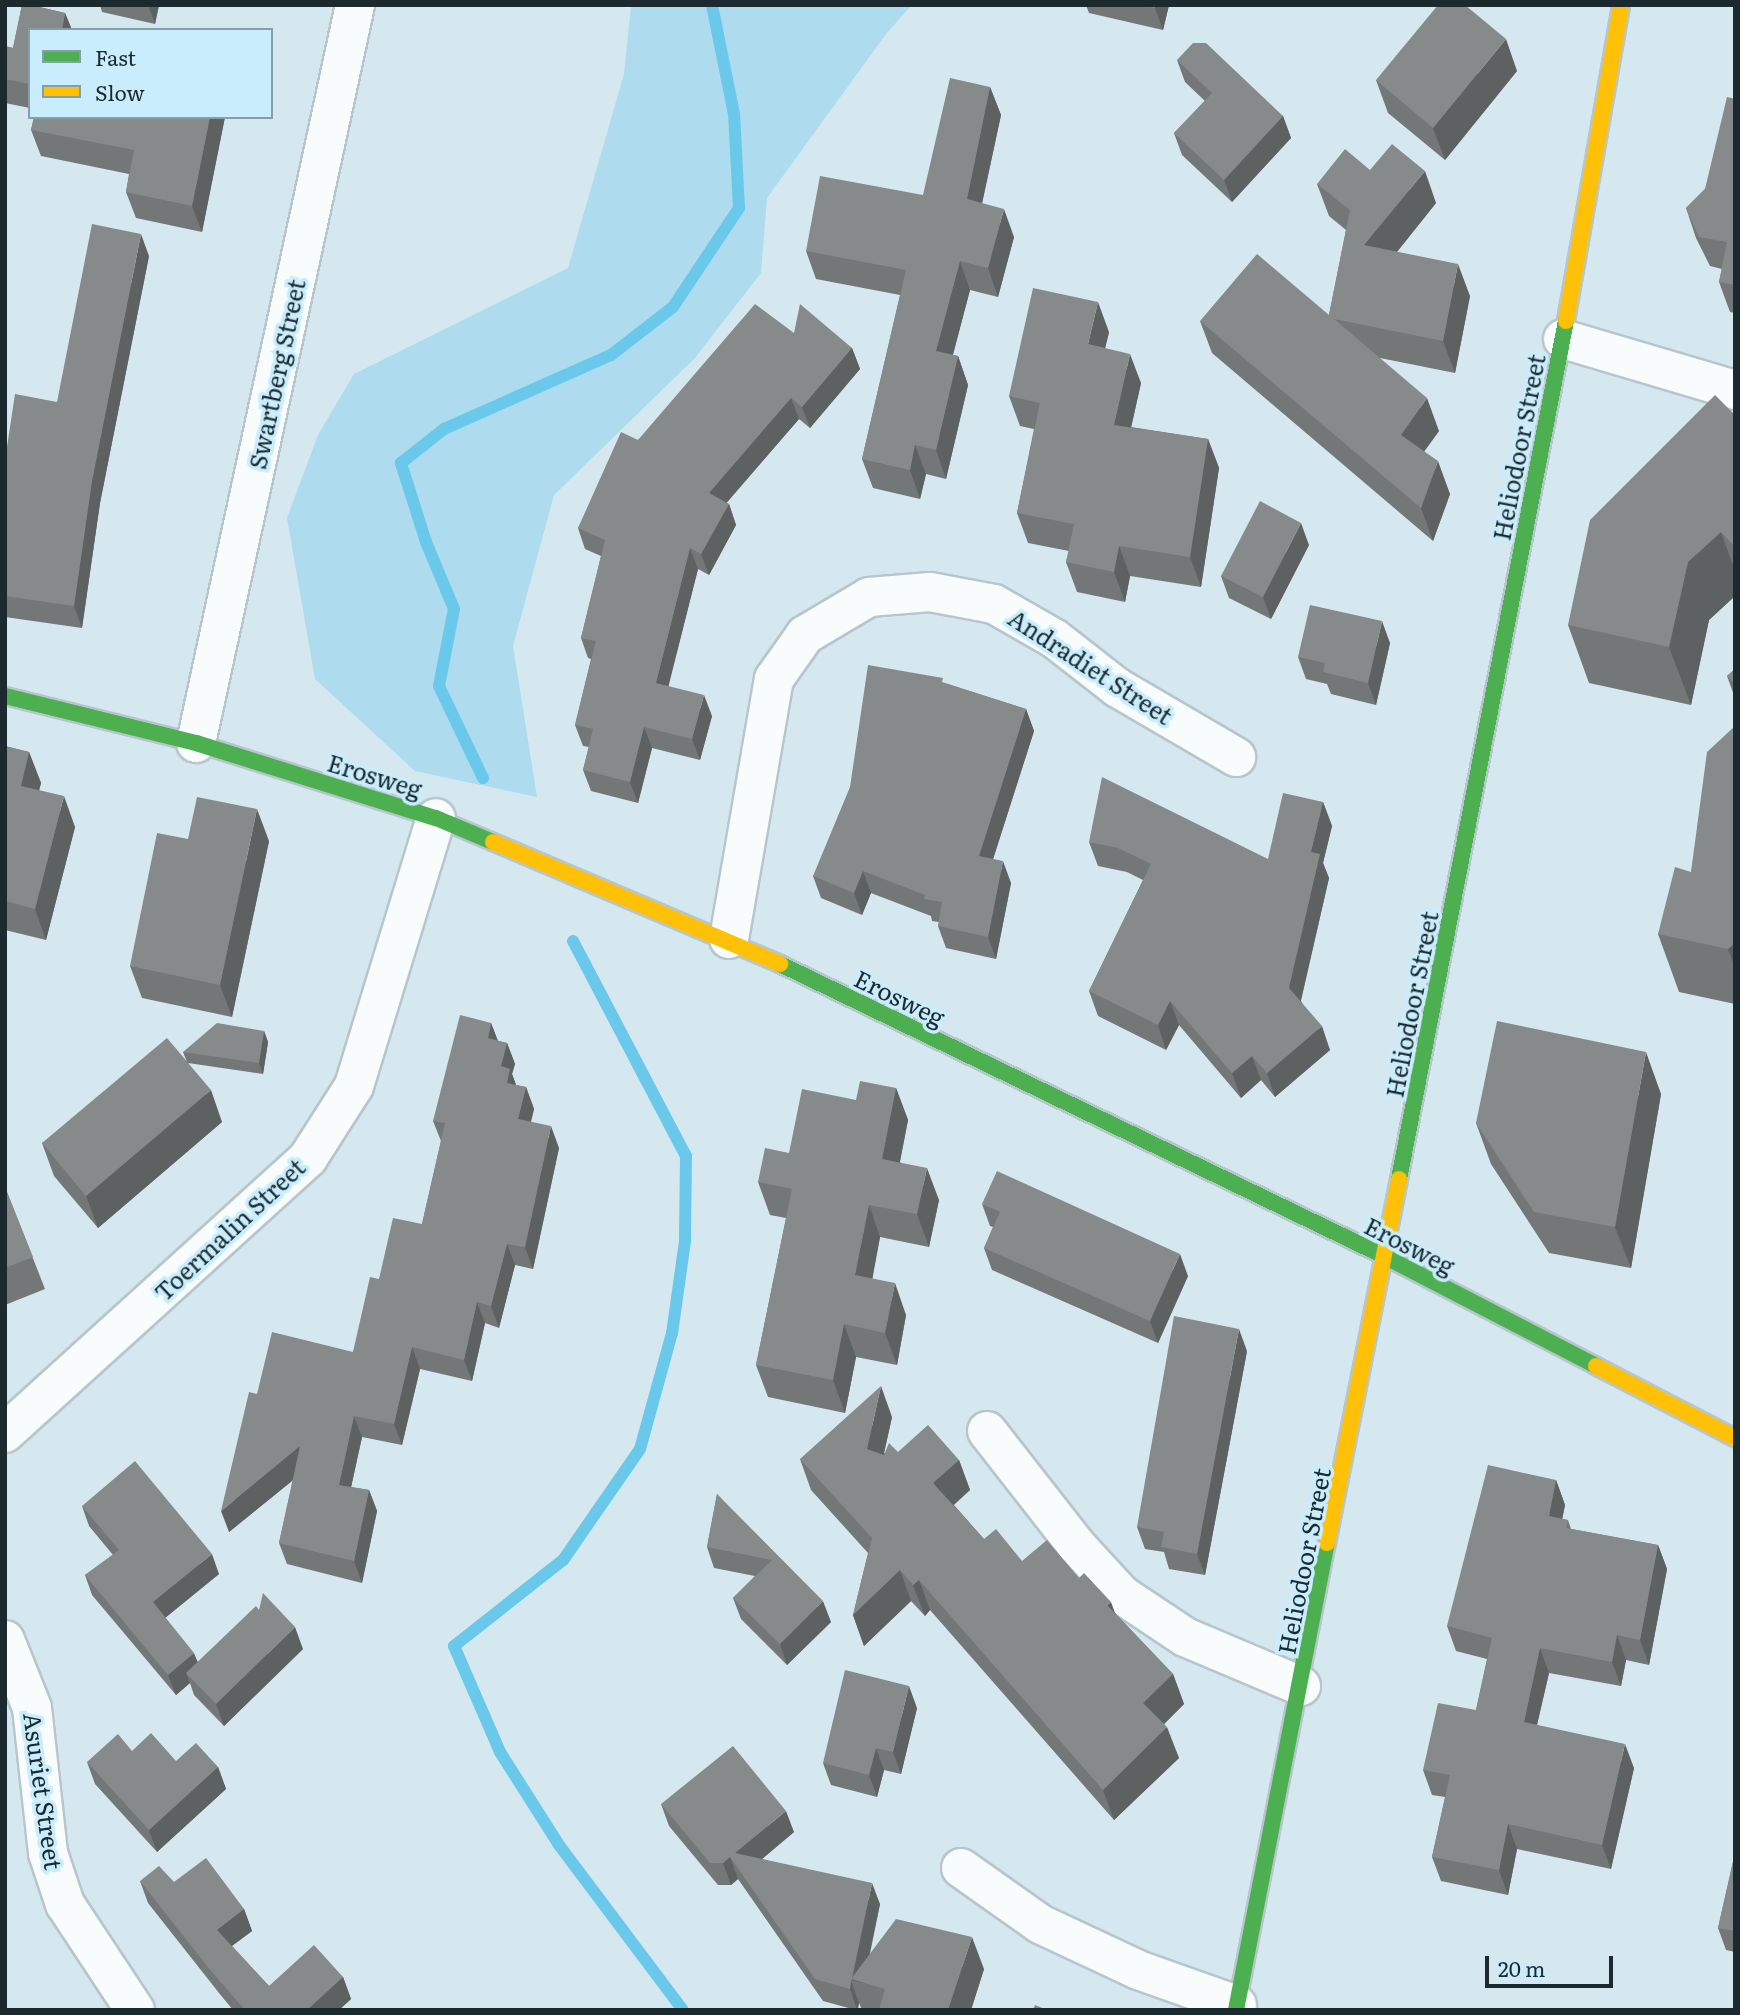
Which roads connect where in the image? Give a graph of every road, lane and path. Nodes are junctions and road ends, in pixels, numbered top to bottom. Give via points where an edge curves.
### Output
1 (355, 5) edge
2 (1621, 5) edge
3 (1563, 339) junction
4 (1735, 390) edge
5 (5, 696) edge
6 (197, 743) junction
7 (1236, 757) dead end
8 (436, 818) junction
9 (729, 939) junction
10 (1386, 1257) junction
11 (987, 1431) dead end
12 (5, 1433) edge
13 (1735, 1437) edge
14 (5, 1640) edge
15 (1301, 1686) junction
16 (961, 1868) dead end
17 (1237, 2007) edge
18 (135, 2010) edge

1 - 6 street, Swartberg Street
2 - 3 street, Heliodoor Street
3 - 4 street
3 - 10 street, Heliodoor Street
5 - 6 street, Erosweg
6 - 8 street, Erosweg
7 - 9 street, Andradiet Street via 1118,688 1055,639 994,604 930,592 869,597 806,635 774,679
8 - 9 street, Erosweg
8 - 12 street, Toermalin Street via 354,1086 307,1158
9 - 10 street, Erosweg
10 - 13 street, Erosweg
10 - 15 street, Heliodoor Street
11 - 15 street via 1077,1546 1122,1595 1185,1637
14 - 18 street, Asuriet Street via 32,1708 48,1853 65,1905
15 - 17 street, Heliodoor Street
16 - 17 street via 1040,1924 1138,1970

